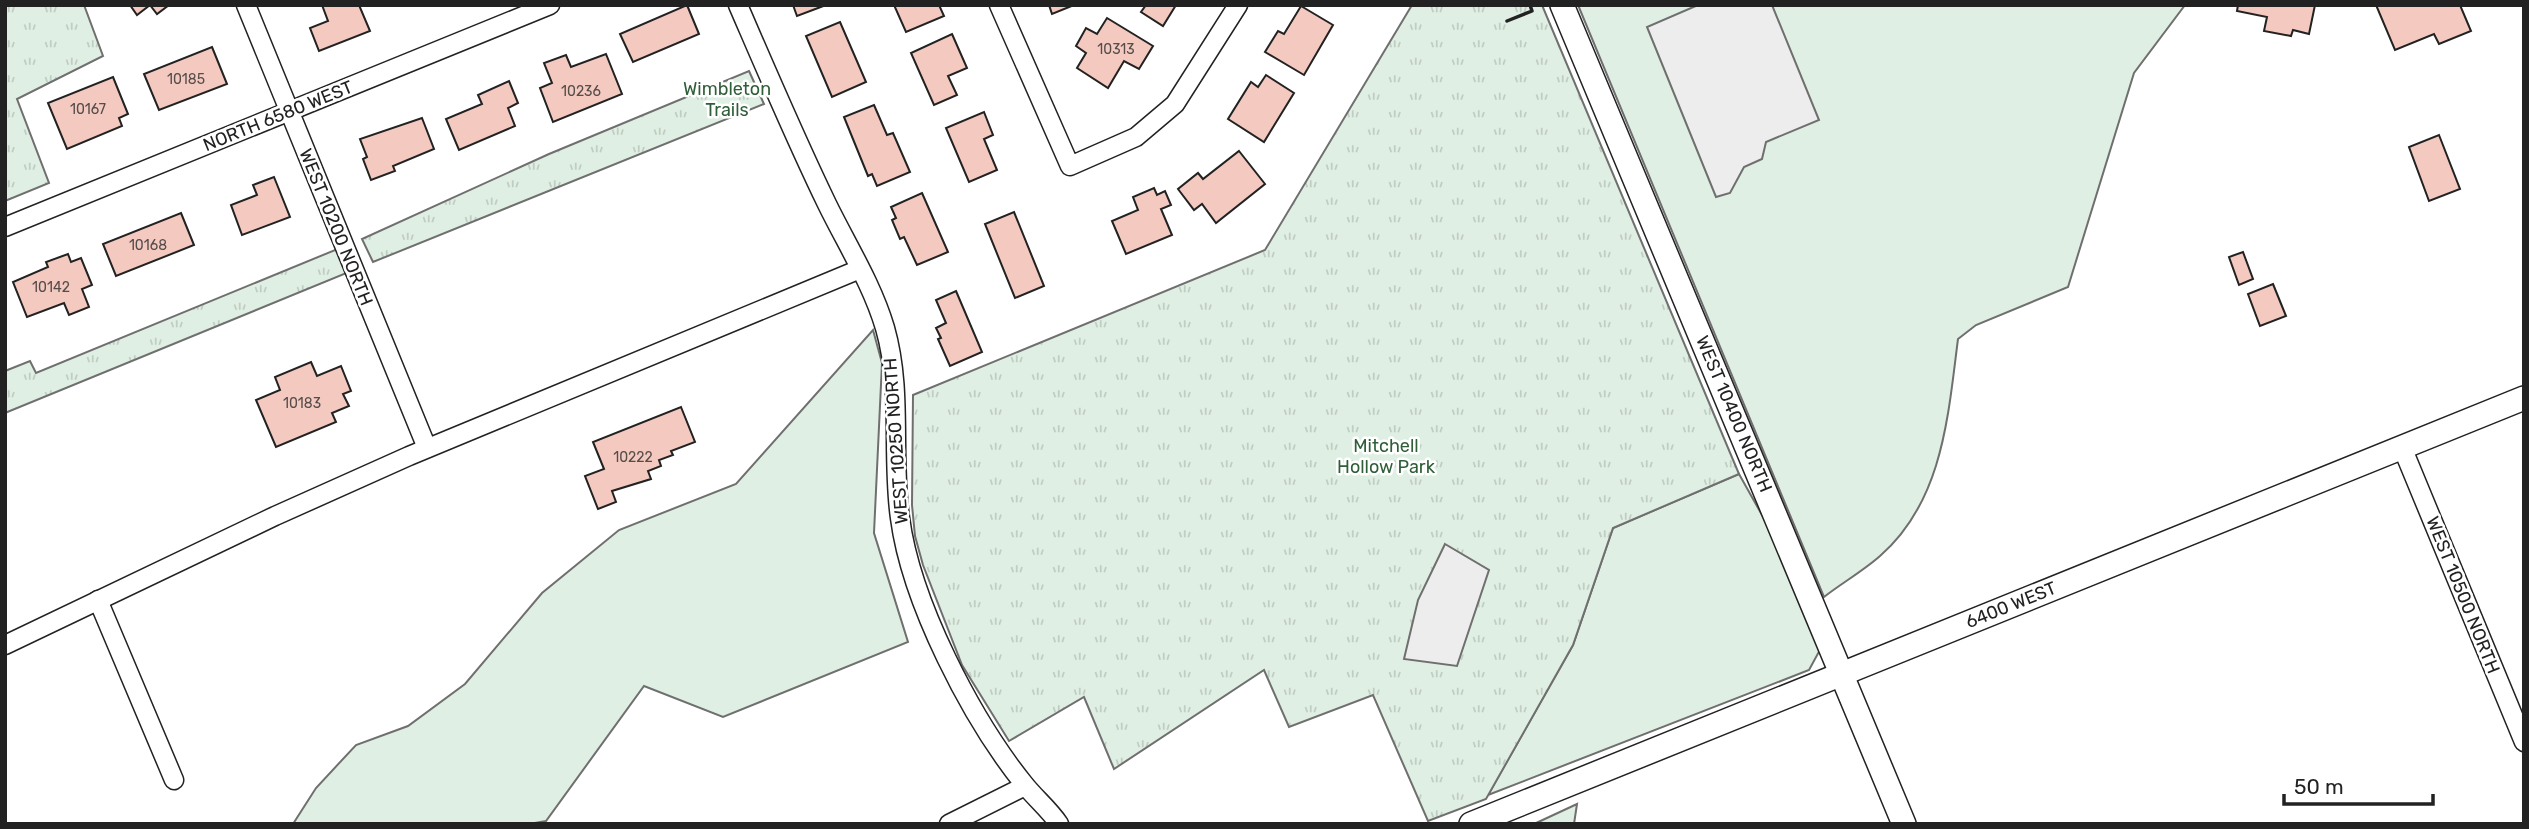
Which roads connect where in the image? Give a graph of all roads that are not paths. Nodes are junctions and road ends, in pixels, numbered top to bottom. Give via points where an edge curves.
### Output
1 (246, 5) edge
2 (550, 5) edge
3 (738, 5) edge
4 (999, 5) edge
5 (1238, 5) edge
6 (1562, 5) edge
7 (289, 111) junction
8 (5, 227) edge
9 (860, 269) junction
10 (2524, 398) edge
11 (2402, 447) junction
12 (427, 448) junction
13 (98, 600) junction
14 (5, 645) edge
15 (1840, 674) junction
16 (2524, 742) edge
17 (174, 780) dead end
18 (1025, 786) junction
19 (949, 824) edge
20 (1059, 824) edge
21 (1471, 824) edge
22 (1904, 824) edge

1 - 7 street, WEST 10200 NORTH
2 - 7 street, NORTH 6580 WEST
3 - 9 street, WEST 10250 NORTH via 788,122
4 - 5 street via 1070,166 1136,136 1175,103
6 - 15 street, WEST 10400 NORTH
7 - 8 street, NORTH 6580 WEST
7 - 12 street, WEST 10200 NORTH
9 - 12 street
9 - 18 street, WEST 10250 NORTH via 878,307 893,362 899,517 909,562 956,673 989,735
10 - 11 street, 6400 WEST
11 - 15 street, 6400 WEST
11 - 16 street, WEST 10500 NORTH
12 - 13 street
13 - 14 street
13 - 17 street
15 - 21 street, 6400 WEST
15 - 22 street, WEST 10400 NORTH
18 - 19 street
18 - 20 street, WEST 10250 NORTH

